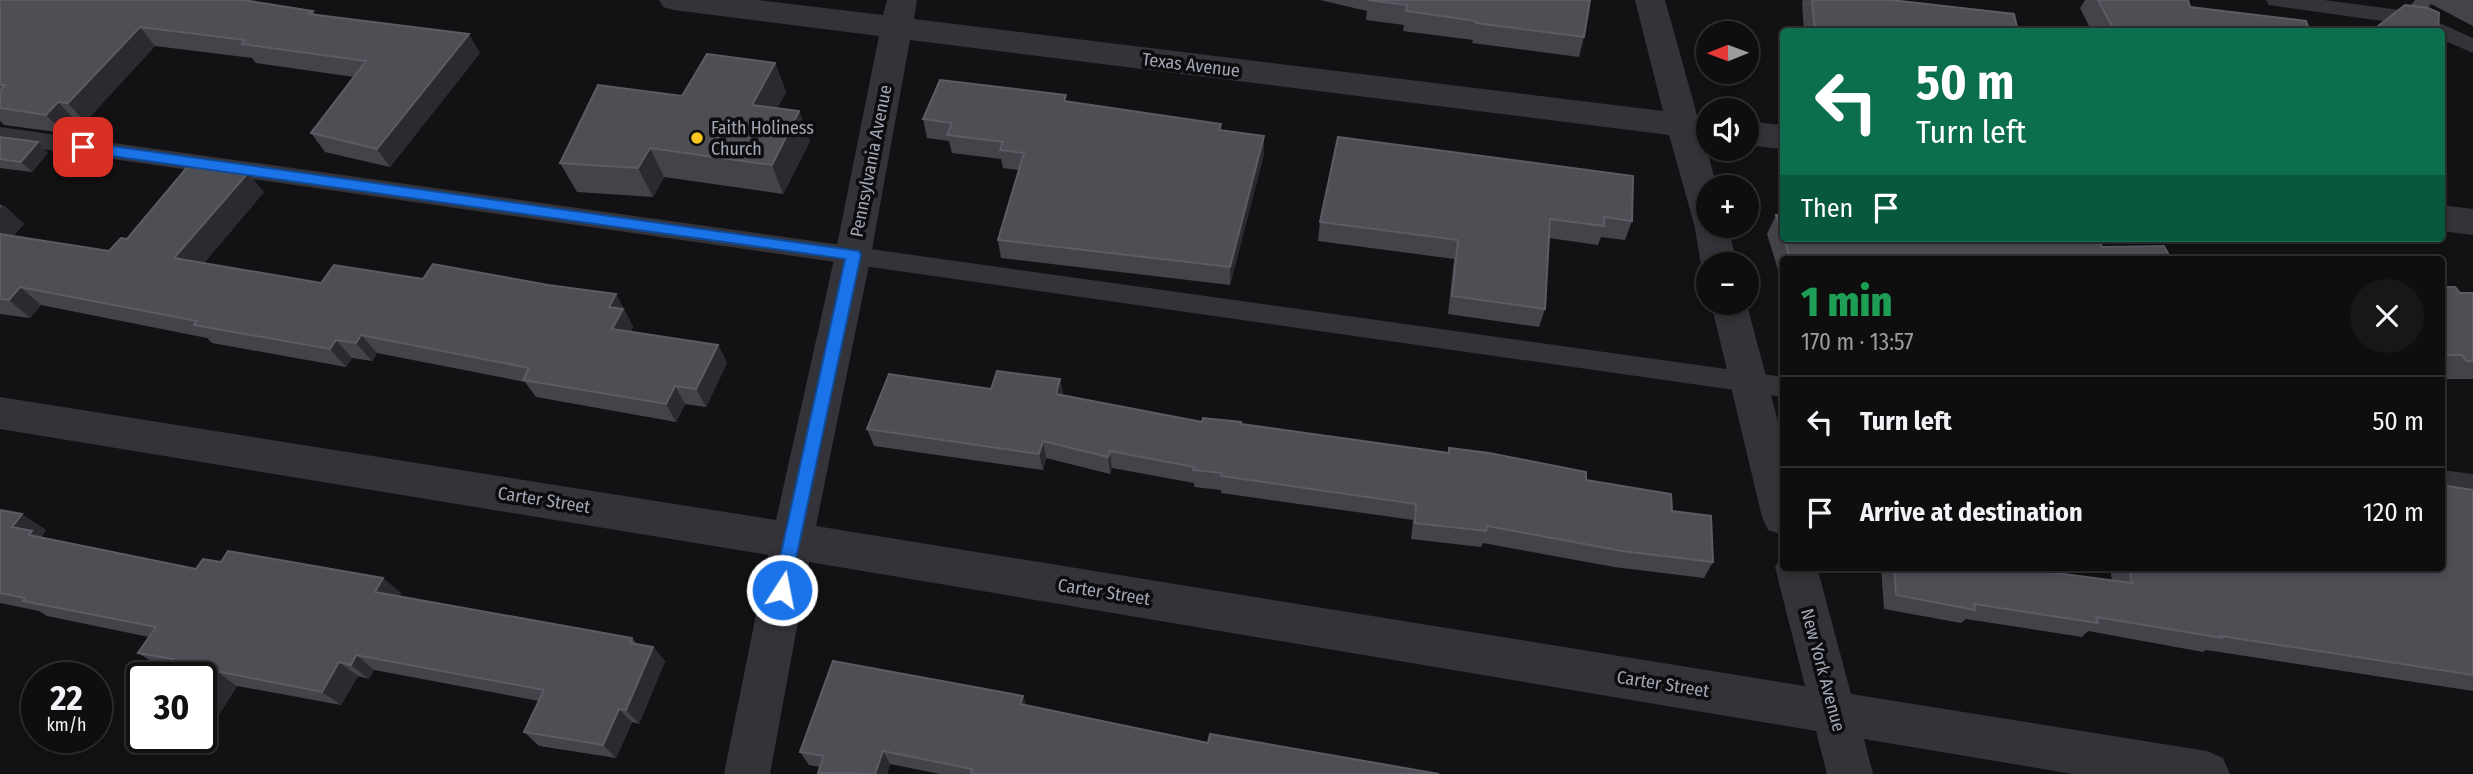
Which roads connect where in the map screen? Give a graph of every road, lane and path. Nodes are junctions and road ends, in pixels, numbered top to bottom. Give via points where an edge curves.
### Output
1 (674, 0) edge
2 (1650, 0) edge
3 (2276, 0) edge
4 (899, 14) edge
5 (2436, 28) edge
6 (2445, 32) edge
7 (2473, 46) edge
8 (1696, 126) edge
9 (1759, 134) edge
10 (0, 135) edge
11 (1780, 137) edge
12 (2445, 218) edge
13 (2473, 222) edge
14 (853, 255) junction
15 (1734, 315) edge
16 (1766, 385) edge
17 (0, 413) edge
18 (2445, 482) edge
19 (2473, 485) edge
20 (1780, 494) edge
21 (792, 540) junction
22 (1797, 571) edge
23 (1834, 713) junction
24 (747, 774) edge
25 (1850, 774) edge
26 (2207, 774) edge

1 - 4 street, Texas Avenue
2 - 8 street
3 - 5 lane via 2402,16
4 - 8 street, Texas Avenue
4 - 14 street, Pennsylvania Avenue
6 - 7 lane
9 - 11 street
10 - 14 lane
12 - 13 street
14 - 16 lane
14 - 21 street, Pennsylvania Avenue
15 - 16 street
16 - 20 street
17 - 21 street, Carter Street
18 - 19 lane
21 - 23 street, Carter Street
21 - 24 street, Pennsylvania Avenue
22 - 23 street, New York Avenue
23 - 25 street, New York Avenue
23 - 26 street, Carter Street

